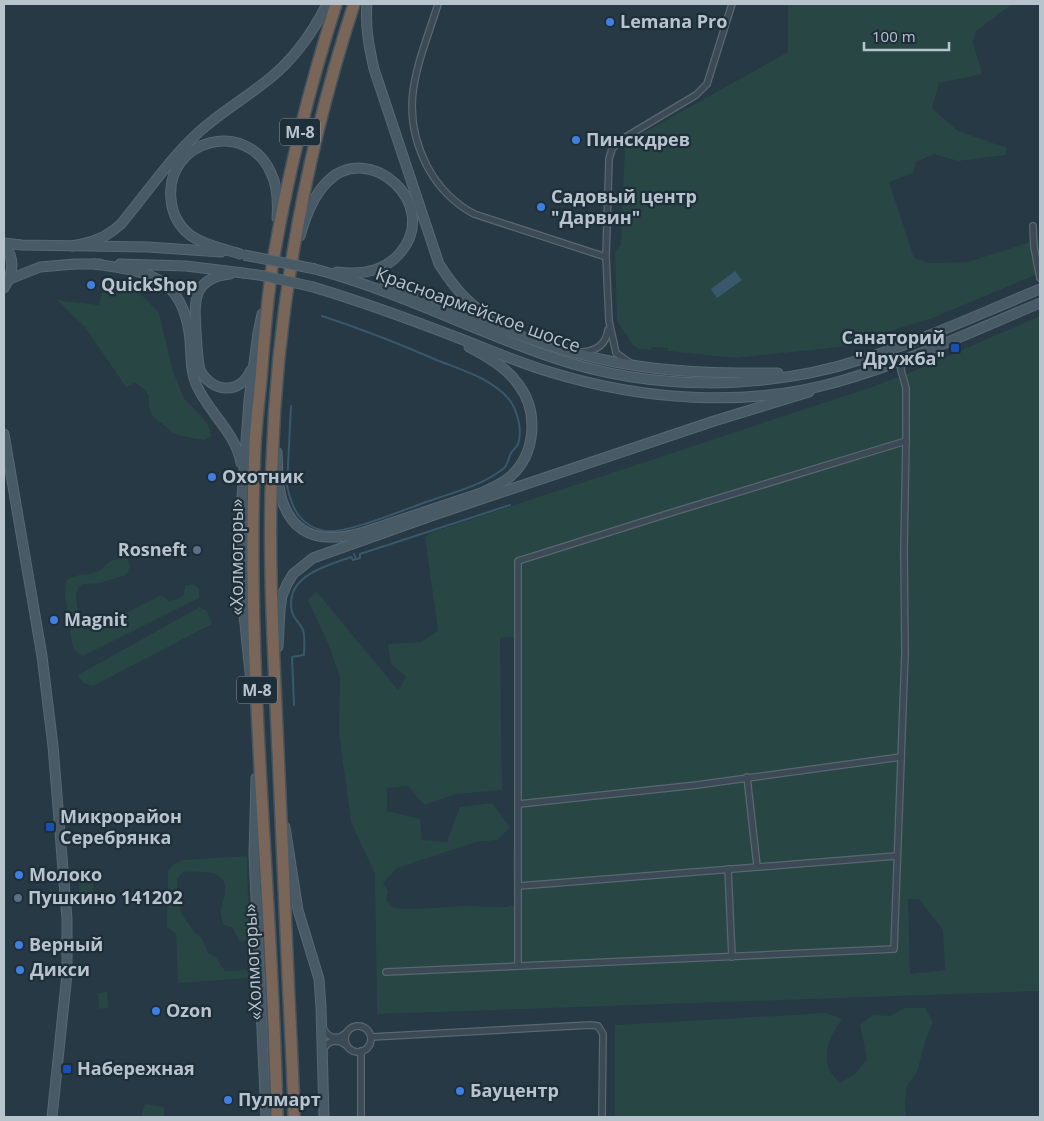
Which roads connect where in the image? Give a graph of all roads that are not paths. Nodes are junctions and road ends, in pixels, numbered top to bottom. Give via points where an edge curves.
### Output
1 (327, 4) edge
2 (336, 4) edge
3 (354, 4) edge
4 (367, 4) edge
5 (438, 4) edge
6 (732, 4) edge
7 (1033, 226) dead end
8 (4, 244) edge
9 (72, 246) junction
10 (242, 254) junction
11 (606, 257) junction
12 (95, 264) junction
13 (273, 267) junction
14 (291, 269) junction
15 (317, 269) junction
16 (242, 273) junction
17 (344, 278) junction
18 (1040, 278) edge
19 (10, 279) junction
20 (4, 288) edge
21 (1040, 289) edge
22 (1040, 303) edge
23 (610, 321) junction
24 (426, 326) junction
25 (529, 337) junction
26 (570, 351) junction
27 (254, 358) junction
28 (902, 361) junction
29 (637, 366) junction
30 (827, 369) junction
31 (837, 382) junction
32 (274, 414) junction
33 (4, 434) edge
34 (906, 441) junction
35 (243, 482) junction
36 (276, 696) junction
37 (258, 726) junction
38 (259, 741) junction
39 (901, 757) junction
40 (747, 778) junction
41 (519, 804) junction
42 (281, 806) junction
43 (896, 856) junction
44 (757, 866) junction
45 (728, 869) junction
46 (519, 886) junction
47 (732, 957) junction
48 (518, 966) junction
49 (386, 972) dead end
50 (322, 1023) junction
51 (346, 1033) junction
52 (371, 1037) junction
53 (346, 1045) junction
54 (361, 1051) junction
55 (322, 1053) junction
56 (52, 1117) edge
57 (266, 1117) edge
58 (277, 1117) edge
59 (294, 1117) edge
60 (324, 1117) edge
61 (361, 1117) edge
62 (602, 1117) edge

1 - 9 main road via 306,40 288,61 176,155 120,224 101,239
2 - 13 highway, «Холмогоры» / М-8 via 305,114
3 - 14 highway, «Холмогоры» / М-8 via 313,152
4 - 25 main road via 367,41 374,69 439,264 468,302
5 - 11 street via 418,68 411,105 417,142 433,177 445,194 474,214
6 - 11 street via 707,84 696,96 618,141 612,149
7 - 18 street
8 - 9 main road
8 - 19 main road via 12,259
9 - 10 main road, Красноармейское шоссе via 196,249
10 - 13 main road via 191,236 176,219 173,210 170,191 176,170 183,158 206,143 220,140 248,147 258,154 272,174 278,202
10 - 15 main road, Красноармейское шоссе, bridge
11 - 23 street
12 - 16 main road, Красноармейское шоссе via 186,266
12 - 19 main road via 40,267
12 - 35 main road via 152,275 163,281 180,300 189,333 193,375 203,397 235,442
13 - 27 main road
13 - 37 highway, «Холмогоры» / М-8 via 255,444 253,553
14 - 15 main road via 311,207 328,181 338,174 363,169 377,172 400,187 408,199 412,226 409,239 394,260 367,272
14 - 32 highway, «Холмогоры» / М-8
15 - 17 main road, Красноармейское шоссе
16 - 24 main road, Красноармейское шоссе, bridge via 313,287
16 - 27 main road via 211,278 198,290 194,310 198,359 207,381 227,388 246,379
17 - 25 main road via 402,292
17 - 30 main road, Красноармейское шоссе via 556,359 626,376 730,382
19 - 20 main road
21 - 30 main road, Красноармейское шоссе via 900,346
22 - 28 main road, Красноармейское шоссе
23 - 26 street via 607,336 597,349
23 - 29 street via 616,353
24 - 31 main road, Красноармейское шоссе via 549,372 622,390 698,397 774,393
24 - 32 main road via 502,367 520,385 527,400 532,427 528,448 511,476 498,485 364,532 345,537 318,537 296,524 282,501
25 - 26 main road
26 - 29 main road
27 - 35 main road
28 - 31 main road, Красноармейское шоссе
28 - 34 street via 906,388
29 - 30 main road via 741,373
31 - 36 main road via 313,558 293,574 282,596
32 - 36 highway, «Холмогоры» / М-8 via 270,570
33 - 56 main road via 42,656 67,919 68,974
34 - 39 street
34 - 41 street via 518,561
35 - 37 main road via 244,615
36 - 42 highway, «Холмогоры» / М-8
37 - 38 highway, «Холмогоры» / М-8
38 - 57 main road via 254,854
38 - 58 highway, «Холмогоры» / М-8
39 - 40 street
39 - 43 street
40 - 41 street
40 - 44 street
41 - 46 street
42 - 50 main road via 298,910 319,979
42 - 59 highway, «Холмогоры» / М-8
43 - 44 street
43 - 47 street via 894,949
44 - 45 street
45 - 46 street
45 - 47 street
46 - 48 street
47 - 48 street
48 - 49 street
50 - 51 street via 326,1033 332,1037
50 - 55 main road
51 - 52 street via 360,1026
51 - 53 street
52 - 54 street via 369,1046
52 - 62 street via 598,1026 603,1034
53 - 54 street via 353,1051
53 - 55 street via 339,1041 330,1042
54 - 61 street
55 - 60 main road

